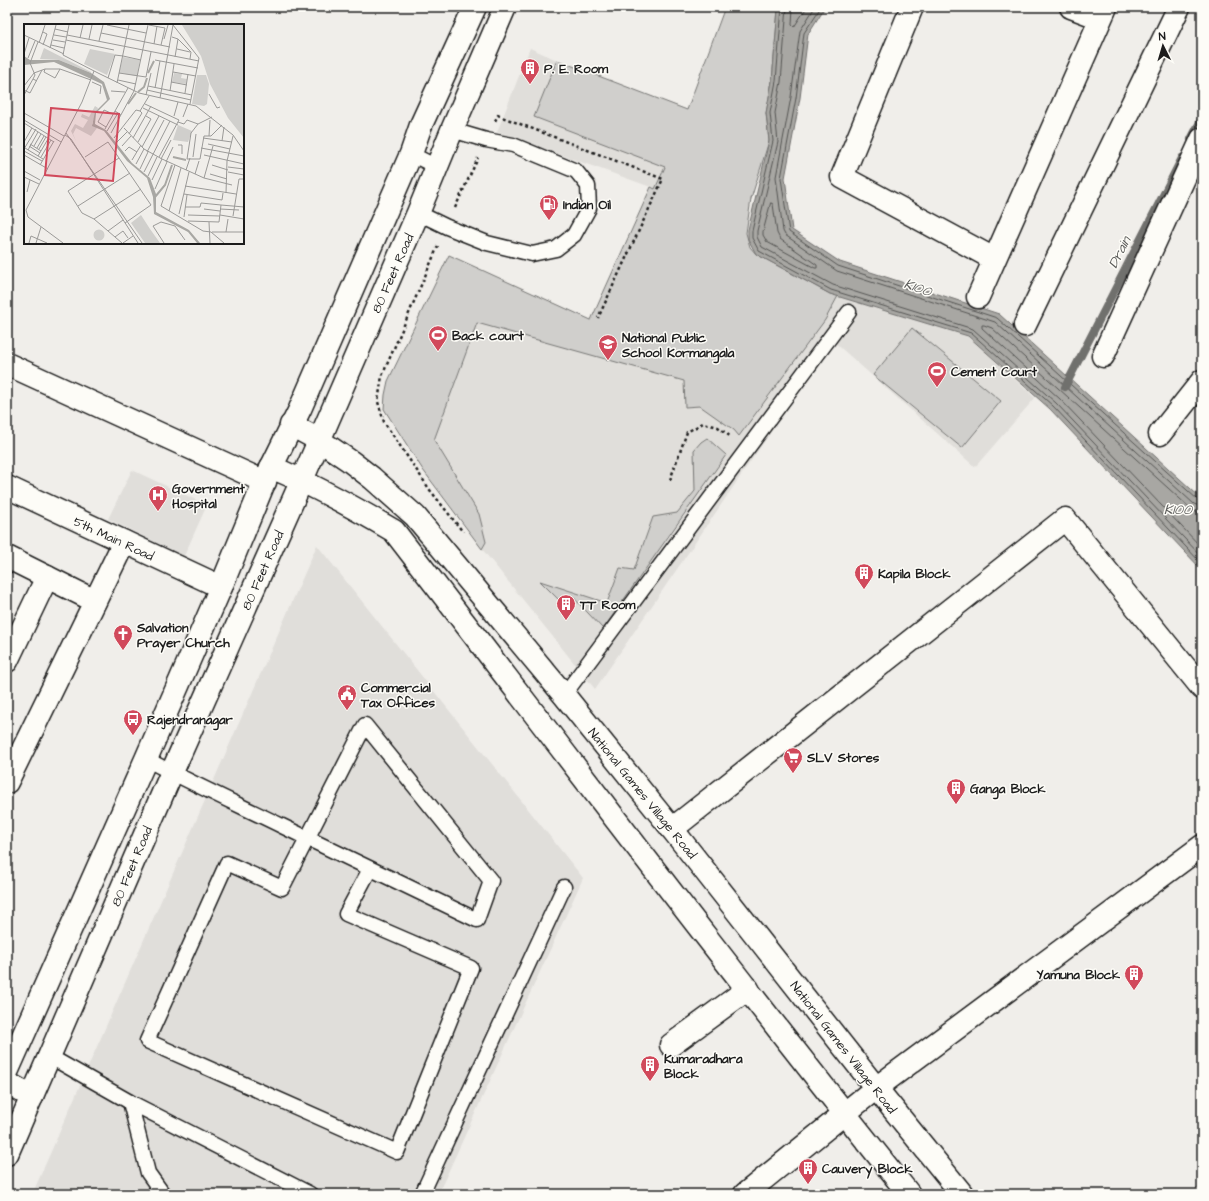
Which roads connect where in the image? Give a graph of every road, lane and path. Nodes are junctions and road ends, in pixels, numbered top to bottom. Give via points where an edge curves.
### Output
1 (505, 7) edge
2 (912, 7) edge
3 (1072, 7) edge
4 (1179, 7) edge
5 (473, 13) edge
6 (1103, 13) edge
7 (493, 34) junction
8 (452, 130) junction
9 (1202, 139) edge
10 (486, 140) junction
11 (411, 154) junction
12 (437, 167) junction
13 (418, 214) junction
14 (447, 227) junction
15 (994, 259) junction
16 (978, 297) dead end
17 (849, 312) dead end
18 (598, 318) dead end
19 (1025, 325) dead end
20 (1103, 356) dead end
21 (7, 364) edge
22 (1202, 380) edge
23 (292, 424) junction
24 (1160, 434) dead end
25 (319, 440) junction
26 (745, 452) junction
27 (268, 475) junction
28 (302, 480) junction
29 (670, 480) dead end
30 (7, 487) edge
31 (464, 534) dead end
32 (124, 542) junction
33 (7, 557) edge
34 (48, 577) junction
35 (221, 587) junction
36 (95, 601) junction
37 (7, 661) edge
38 (1202, 688) edge
39 (564, 695) junction
40 (146, 759) junction
41 (172, 772) junction
42 (7, 782) edge
43 (672, 829) junction
44 (307, 838) junction
45 (1202, 846) edge
46 (370, 869) junction
47 (564, 887) dead end
48 (748, 989) junction
49 (671, 1045) dead end
50 (49, 1056) junction
51 (7, 1072) edge
52 (7, 1083) edge
53 (876, 1088) junction
54 (32, 1097) junction
55 (130, 1102) junction
56 (844, 1114) junction
57 (7, 1154) edge
58 (163, 1194) edge
59 (310, 1194) edge
60 (422, 1194) edge
61 (745, 1194) edge
62 (909, 1194) edge
63 (962, 1194) edge

1 - 7 street, 80 Feet Road
2 - 15 street via 842,177
3 - 6 street
4 - 19 street
5 - 7 street
5 - 11 street via 421,125
6 - 15 street
7 - 8 street, 80 Feet Road
8 - 10 lane
8 - 12 street, 80 Feet Road
9 - 20 street
10 - 14 path
10 - 14 lane via 512,145 576,172 588,186 590,208 574,234 556,249 532,254 487,243
10 - 18 path via 498,115 664,179
11 - 12 lane
11 - 23 street
12 - 13 street, 80 Feet Road
13 - 14 lane
13 - 25 street, 80 Feet Road
14 - 31 path via 382,376 378,402 384,422 430,490
15 - 16 street
17 - 26 lane
21 - 27 street
22 - 24 street
23 - 25 street, National Games Village Road
23 - 27 street
25 - 28 street, 80 Feet Road
25 - 39 street, National Games Village Road via 372,478 415,516
26 - 29 path via 735,440 718,427 703,423 687,432
26 - 39 lane
27 - 28 street
27 - 35 street
28 - 41 street, 80 Feet Road
28 - 48 street via 394,531
30 - 32 street, 5th Main Road
32 - 35 street, 5th Main Road
32 - 36 street
33 - 34 street
34 - 36 street
34 - 37 street
35 - 40 street
36 - 42 street
38 - 43 street via 1065,519
39 - 43 street, National Games Village Road
40 - 41 lane
40 - 51 street
41 - 44 lane
41 - 50 street, 80 Feet Road
43 - 53 street, National Games Village Road
44 - 46 lane
44 - 46 lane via 365,725 490,881 477,920
44 - 46 lane via 282,888 227,863 147,1041 397,1152 471,968 346,914
45 - 53 street
47 - 60 lane
48 - 49 street
48 - 56 street
50 - 54 street, 80 Feet Road
50 - 55 lane
52 - 54 street
53 - 56 street
53 - 63 street, National Games Village Road
54 - 57 street, 80 Feet Road
55 - 58 lane via 148,1173
55 - 59 lane
56 - 61 street
56 - 62 street

